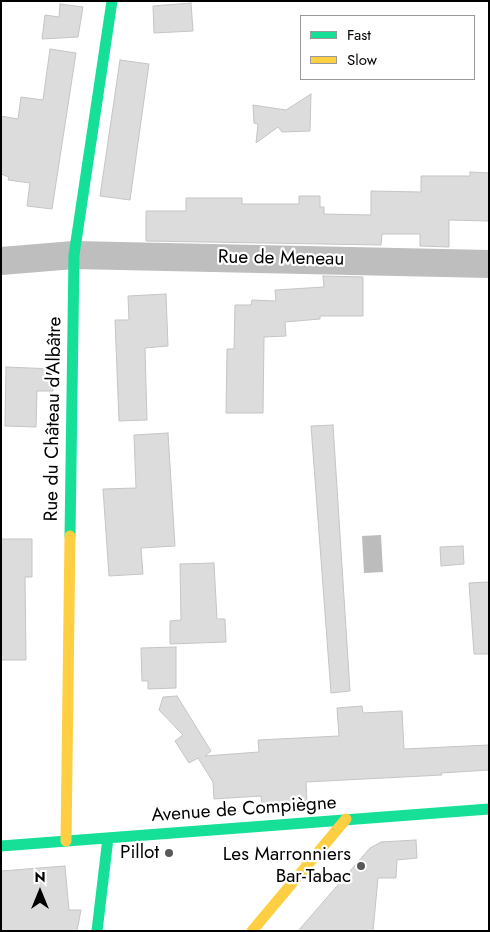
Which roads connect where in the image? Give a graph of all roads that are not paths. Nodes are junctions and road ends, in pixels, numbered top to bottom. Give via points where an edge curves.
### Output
1 (112, 1) edge
2 (74, 255) junction
3 (1, 261) edge
4 (489, 264) edge
5 (489, 809) edge
6 (346, 819) junction
7 (108, 838) junction
8 (66, 841) junction
9 (1, 846) edge
10 (97, 931) edge
11 (252, 931) edge

1 - 2 street, Rue du Château d'Albâtre
2 - 3 street, Rue de Meneau
2 - 4 street, Rue de Meneau
2 - 8 street, Rue du Château d'Albâtre
5 - 6 street, Avenue de Compiègne
6 - 7 street, Avenue de Compiègne
6 - 11 street
7 - 8 street, Avenue de Compiègne
7 - 10 street
8 - 9 street, Avenue de Compiègne

